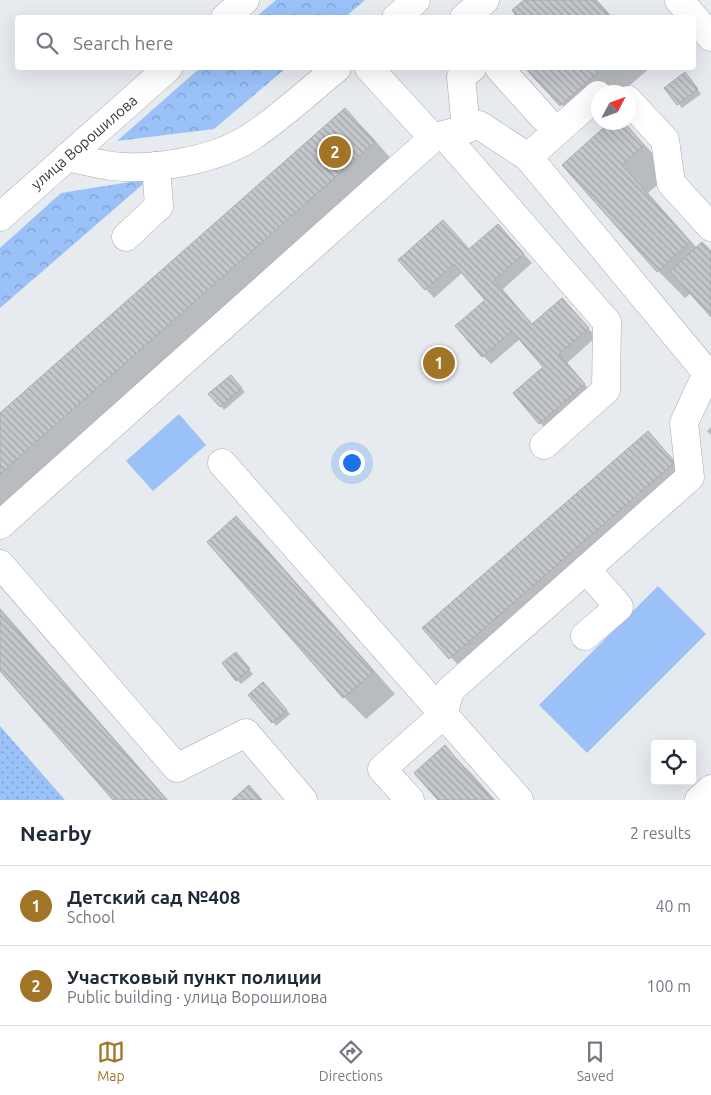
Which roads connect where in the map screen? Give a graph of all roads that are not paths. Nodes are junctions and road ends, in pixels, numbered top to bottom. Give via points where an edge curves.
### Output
1 (245, 0) edge
2 (416, 0) edge
3 (485, 0) edge
4 (228, 15) edge
5 (399, 15) edge
6 (468, 15) edge
7 (696, 21) edge
8 (711, 36) edge
9 (166, 70) edge
10 (335, 70) edge
11 (371, 70) edge
12 (470, 70) edge
13 (501, 70) edge
14 (591, 102) edge
15 (636, 109) edge
16 (544, 118) dead end
17 (448, 134) junction
18 (67, 157) junction
19 (528, 157) junction
20 (156, 166) junction
21 (0, 217) edge
22 (711, 227) edge
23 (126, 237) dead end
24 (709, 374) edge
25 (544, 445) dead end
26 (222, 463) dead end
27 (0, 525) edge
28 (0, 564) edge
29 (586, 570) junction
30 (585, 636) dead end
31 (443, 715) junction
32 (711, 789) edge
33 (303, 800) edge
34 (410, 800) edge
35 (519, 800) edge
36 (699, 800) edge

1 - 4 street
2 - 5 street
3 - 6 street
7 - 8 street
9 - 18 street, улица Ворошилова
10 - 20 street via 250,138 192,160
11 - 17 street
12 - 17 street via 462,77
13 - 16 street
14 - 19 street
15 - 22 street via 665,140 671,183
17 - 19 street via 480,124
17 - 25 street via 607,322 606,390
17 - 27 street
18 - 20 street via 111,166
18 - 21 street, улица Ворошилова
19 - 24 street
20 - 23 street via 159,206
24 - 29 street via 684,423 690,477
26 - 31 street
28 - 33 street via 177,768 246,733
29 - 30 street via 619,607
29 - 31 street via 450,690
31 - 34 street via 382,769
31 - 35 street
32 - 36 street

